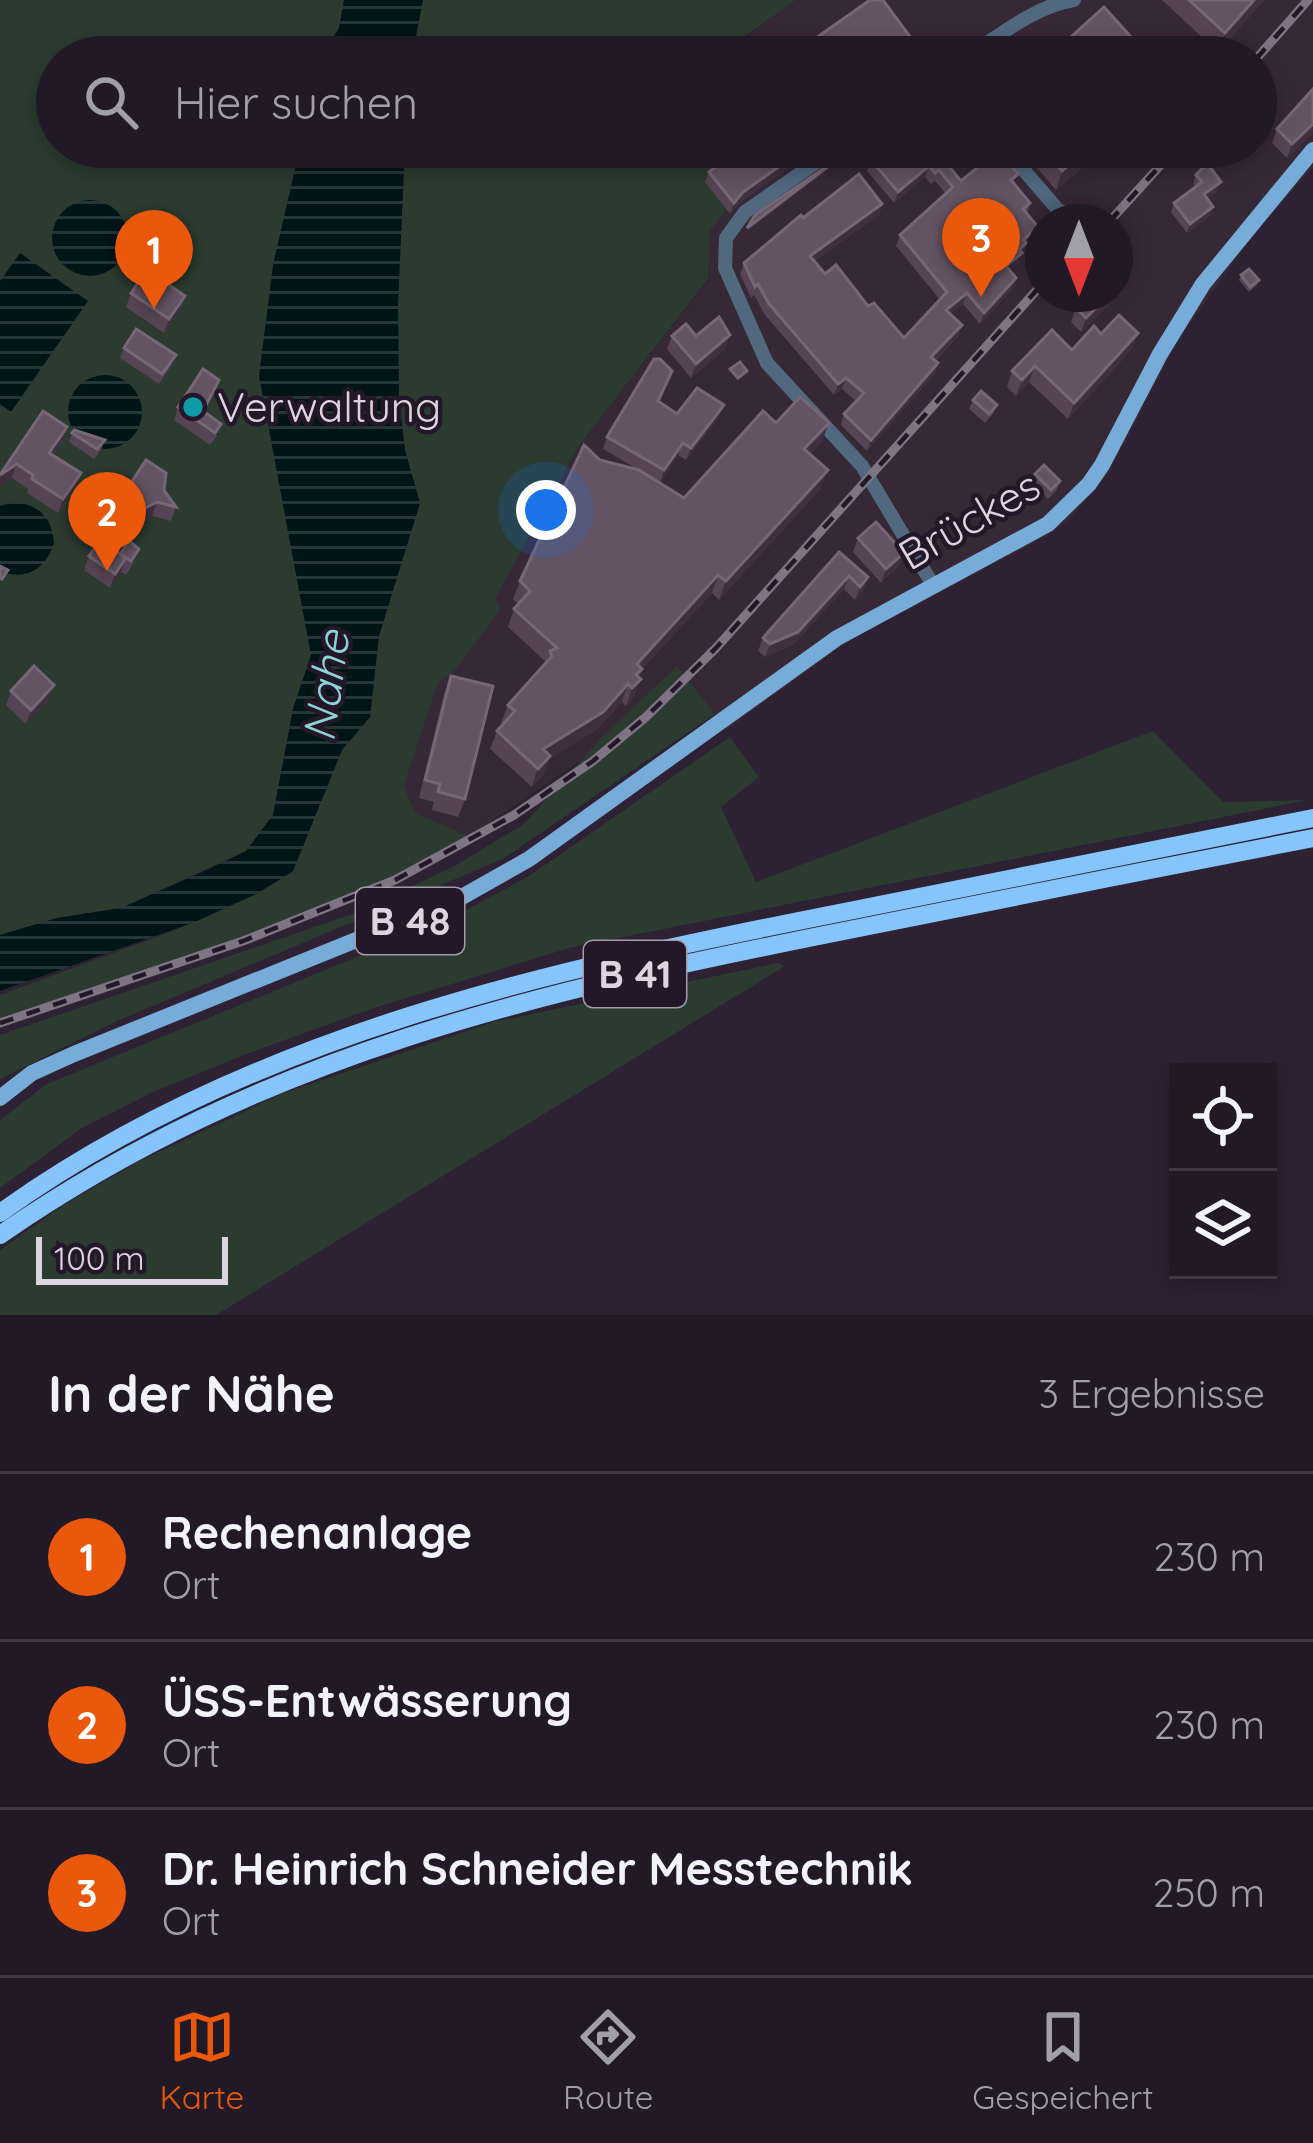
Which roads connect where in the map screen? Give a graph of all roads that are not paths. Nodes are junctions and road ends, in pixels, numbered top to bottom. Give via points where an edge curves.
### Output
1 (1074, 0) edge
2 (1057, 3) edge
3 (1001, 36) edge
4 (1313, 150) edge
5 (808, 168) edge
6 (1022, 168) edge
7 (1052, 204) edge
8 (933, 585) junction
9 (1313, 818) edge
10 (1313, 838) edge
11 (0, 1098) edge
12 (0, 1213) edge
13 (0, 1235) edge

1 - 2 street
2 - 3 street
4 - 8 main road, Brückes / B 48 via 1182,315 1089,484 1031,536
5 - 8 street via 745,212 726,238 725,268 767,363 862,466
6 - 7 street
8 - 11 main road, Brückes / B 48 via 868,619 529,859 460,898 62,1059
9 - 12 highway, B 41 via 712,938 456,1001 171,1111
10 - 13 highway, B 41 via 716,956 464,1017 183,1124

